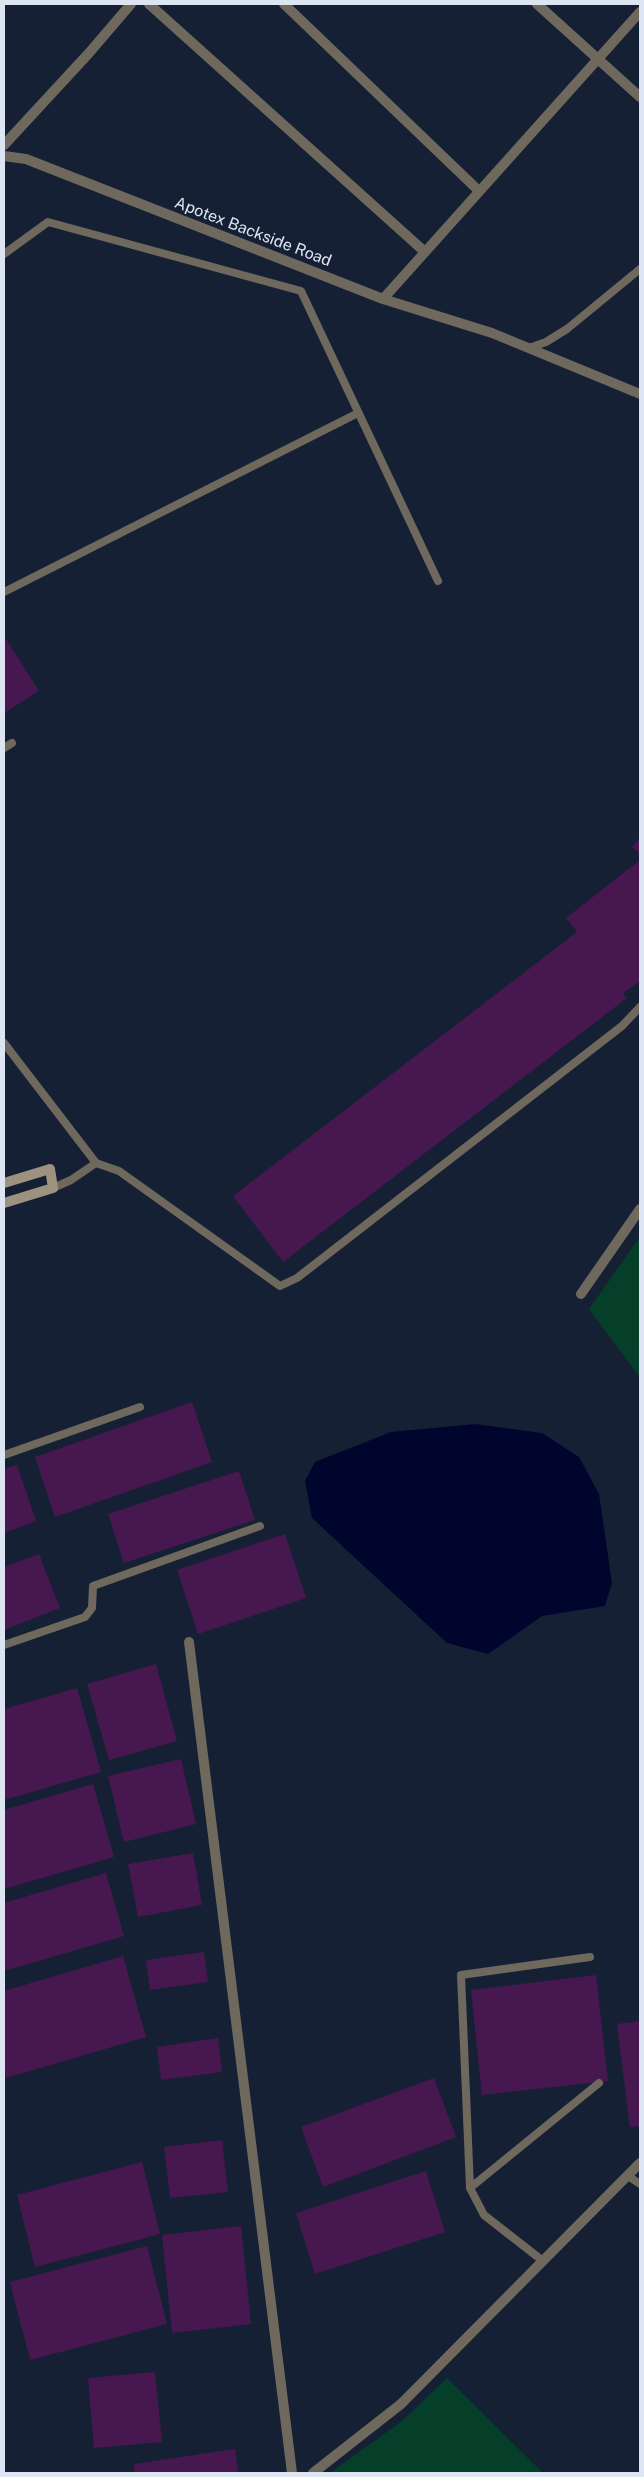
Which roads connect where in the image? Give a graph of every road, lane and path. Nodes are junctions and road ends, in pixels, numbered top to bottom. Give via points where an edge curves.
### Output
1 (131, 4) edge
2 (149, 4) edge
3 (284, 4) edge
4 (538, 4) edge
5 (640, 12) edge
6 (597, 58) junction
7 (640, 97) edge
8 (8, 133) edge
9 (4, 145) edge
10 (4, 156) edge
11 (479, 191) junction
12 (425, 252) junction
13 (4, 254) edge
14 (640, 269) edge
15 (383, 299) junction
16 (529, 348) junction
17 (640, 394) edge
18 (358, 413) junction
19 (438, 581) dead end
20 (4, 592) edge
21 (12, 743) dead end
22 (4, 748) edge
23 (640, 1007) edge
24 (4, 1043) edge
25 (96, 1163) junction
26 (4, 1184) edge
27 (54, 1188) junction
28 (4, 1203) edge
29 (640, 1209) edge
30 (581, 1294) dead end
31 (140, 1407) dead end
32 (4, 1455) edge
33 (260, 1526) dead end
34 (189, 1642) dead end
35 (4, 1645) edge
36 (590, 1957) dead end
37 (599, 2083) dead end
38 (640, 2163) edge
39 (628, 2176) junction
40 (640, 2184) edge
41 (470, 2188) junction
42 (543, 2261) junction
43 (292, 2473) edge
44 (313, 2473) edge

1 - 8 street via 89,53
2 - 12 street
3 - 11 street
4 - 6 street
5 - 6 street
6 - 7 street
6 - 11 street
8 - 9 street
10 - 15 street, Apotex Backside Road via 26,159
11 - 12 street
12 - 15 street
13 - 18 lane via 48,222 301,291
14 - 16 lane via 567,329
15 - 16 street, Apotex Backside Road
16 - 17 street, Apotex Backside Road
18 - 19 lane
18 - 20 lane
21 - 22 lane
23 - 25 lane via 622,1026 328,1254 297,1278 280,1286 119,1171
24 - 25 lane
25 - 27 lane
26 - 27 street via 50,1170
27 - 28 street
29 - 30 street
31 - 32 lane
33 - 35 lane via 94,1586 92,1608 85,1617
34 - 43 street
36 - 41 lane via 461,1975
37 - 41 lane
38 - 39 street
39 - 40 lane
39 - 42 street
41 - 42 lane via 484,2215
42 - 44 street via 401,2404

